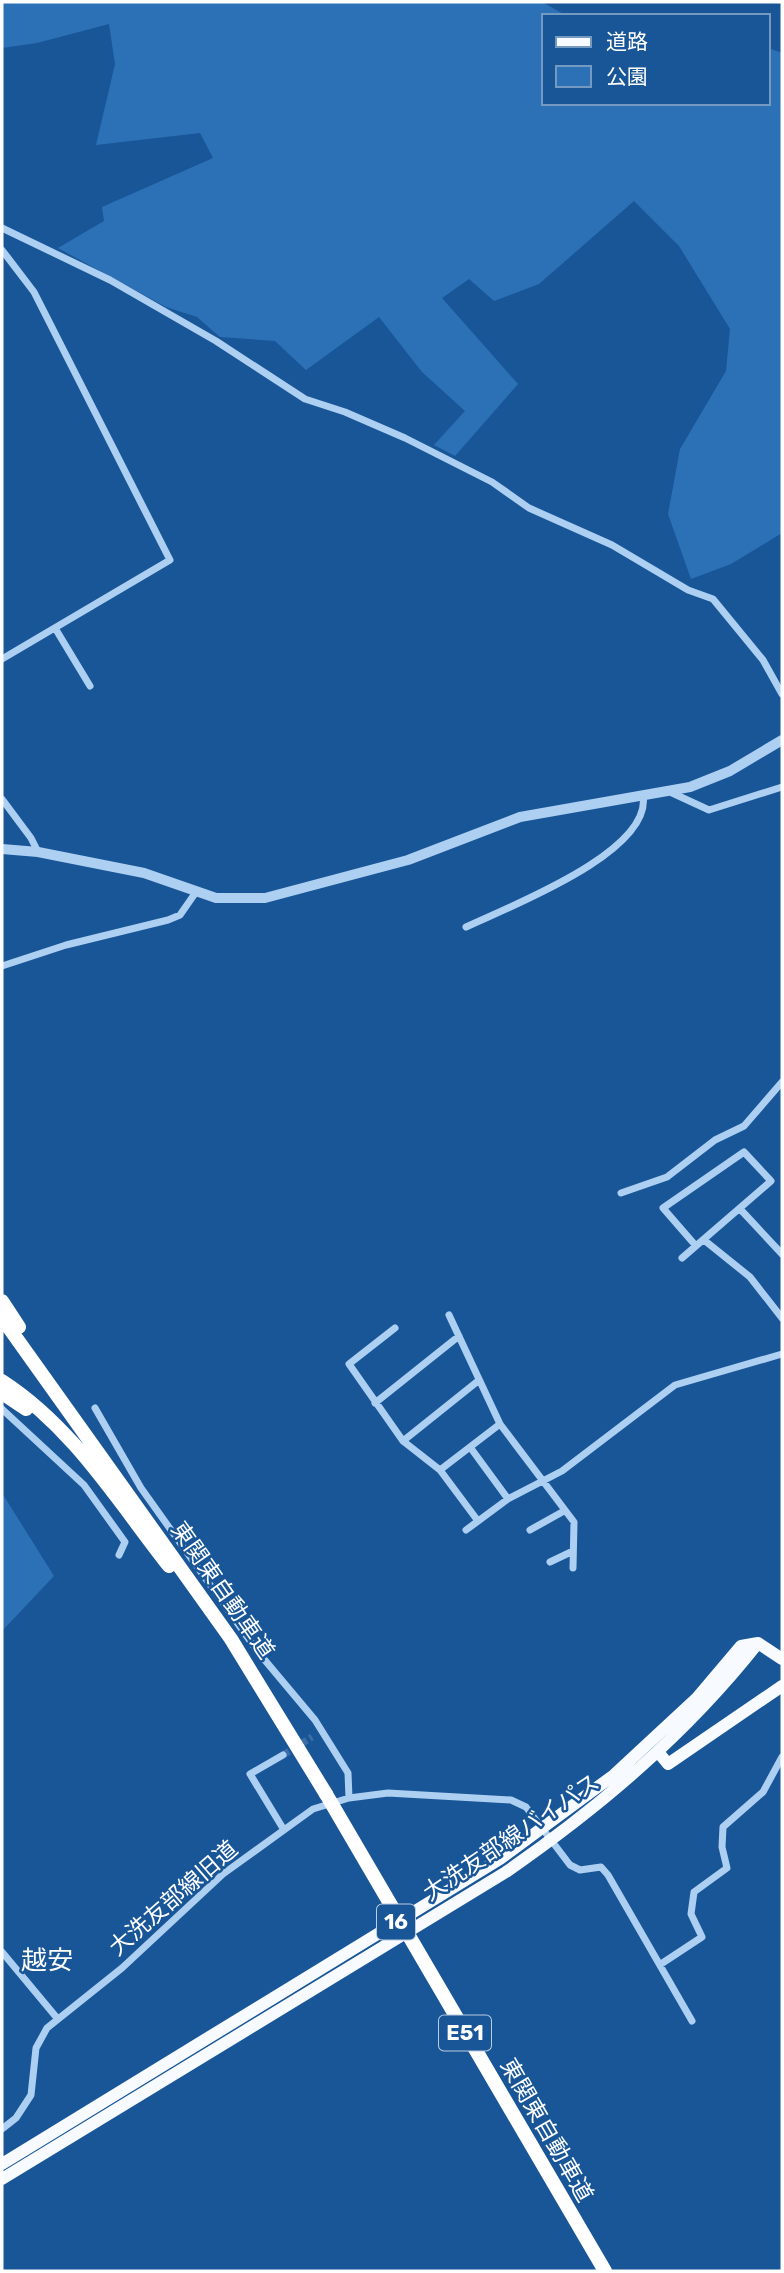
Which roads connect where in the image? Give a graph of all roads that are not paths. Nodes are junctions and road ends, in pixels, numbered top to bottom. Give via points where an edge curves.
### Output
1 (2, 228) edge
2 (2, 250) edge
3 (55, 628) junction
4 (2, 659) edge
5 (90, 686) dead end
6 (782, 694) edge
7 (782, 740) edge
8 (782, 787) edge
9 (670, 792) junction
10 (643, 795) junction
11 (2, 799) edge
12 (2, 849) edge
13 (38, 852) junction
14 (196, 892) junction
15 (466, 927) dead end
16 (2, 966) edge
17 (782, 1082) edge
18 (621, 1193) dead end
19 (741, 1210) junction
20 (704, 1240) junction
21 (696, 1246) junction
22 (782, 1254) edge
23 (682, 1258) dead end
24 (2, 1301) edge
25 (449, 1315) dead end
26 (2, 1318) edge
27 (782, 1318) edge
28 (395, 1328) dead end
29 (459, 1336) junction
30 (782, 1354) edge
31 (2, 1381) edge
32 (478, 1381) junction
33 (2, 1393) edge
34 (375, 1403) junction
35 (95, 1408) dead end
36 (2, 1409) edge
37 (500, 1424) junction
38 (403, 1441) junction
39 (470, 1447) junction
40 (440, 1470) junction
41 (541, 1481) junction
42 (118, 1491) junction
43 (508, 1499) junction
44 (564, 1511) junction
45 (478, 1521) junction
46 (466, 1530) dead end
47 (530, 1530) dead end
48 (573, 1551) junction
49 (119, 1555) dead end
50 (550, 1562) dead end
51 (573, 1568) dead end
52 (758, 1643) junction
53 (782, 1659) edge
54 (782, 1686) edge
55 (322, 1731) junction
56 (312, 1737) tunnel mouth
57 (659, 1753) junction
58 (283, 1755) tunnel mouth
59 (782, 1757) edge
60 (349, 1798) junction
61 (543, 1829) junction
62 (284, 1830) junction
63 (551, 1841) junction
64 (2, 1952) edge
65 (661, 1964) junction
66 (57, 2018) junction
67 (692, 2021) dead end
68 (2, 2129) edge
69 (2, 2164) edge
70 (2, 2179) edge
71 (605, 2271) edge

1 - 6 street via 110,280 305,398 405,438 492,482 529,508 612,545 688,590 713,599 763,660
2 - 3 street via 40,304 170,560
3 - 4 street
3 - 5 street
7 - 9 street via 730,771
8 - 9 street via 709,810
9 - 10 street
10 - 14 street via 520,817 393,864 265,898 227,900
10 - 15 street via 645,804 639,818 611,852
11 - 13 street
12 - 13 street
13 - 14 street via 144,873
14 - 16 street via 180,915 168,920
17 - 18 street via 744,1126 715,1140 667,1177
19 - 20 street
19 - 21 street via 771,1181 744,1152 663,1209
19 - 22 street
20 - 21 street
20 - 27 street via 750,1278
21 - 23 street
24 - 42 highway
25 - 29 street
26 - 42 highway
28 - 34 street via 349,1364
29 - 32 street
29 - 34 street
30 - 41 street via 675,1385 562,1471
31 - 42 highway via 61,1428
32 - 37 street
32 - 38 street
33 - 42 highway via 59,1435
34 - 38 street
35 - 55 street via 141,1488 258,1652
36 - 49 street via 97,1499 125,1542
37 - 39 street
37 - 41 street
38 - 40 street
39 - 40 street
39 - 43 street
40 - 45 street
41 - 43 street
41 - 44 street
42 - 71 highway, 東関東自動車道 / E51, bridge via 281,1722 326,1794
43 - 45 street
44 - 47 street
44 - 48 street via 574,1521
45 - 46 street
48 - 50 street
48 - 51 street
52 - 53 main road
52 - 57 main road, 大洗友部線バイパス / 16
52 - 61 main road, 大洗友部線バイパス / 16 via 741,1646 661,1734
54 - 57 main road via 668,1764
55 - 56 street
55 - 60 street via 348,1773
57 - 63 main road, 大洗友部線バイパス / 16
58 - 62 street via 250,1774
59 - 65 street via 763,1792 723,1827 727,1868 694,1892 691,1914 702,1937
60 - 61 street, 大洗友部線旧道 via 388,1793 511,1800 526,1807
60 - 62 street, 大洗友部線旧道 via 313,1809
61 - 63 street, 大洗友部線旧道
61 - 69 main road, 大洗友部線バイパス / 16
62 - 66 street, 大洗友部線旧道 via 223,1874 122,1968
63 - 65 street, 大洗友部線旧道 via 579,1870 601,1867
63 - 70 main road, 大洗友部線バイパス / 16
64 - 66 street
65 - 67 street
66 - 68 street, 大洗友部線旧道 via 36,2048 32,2095

